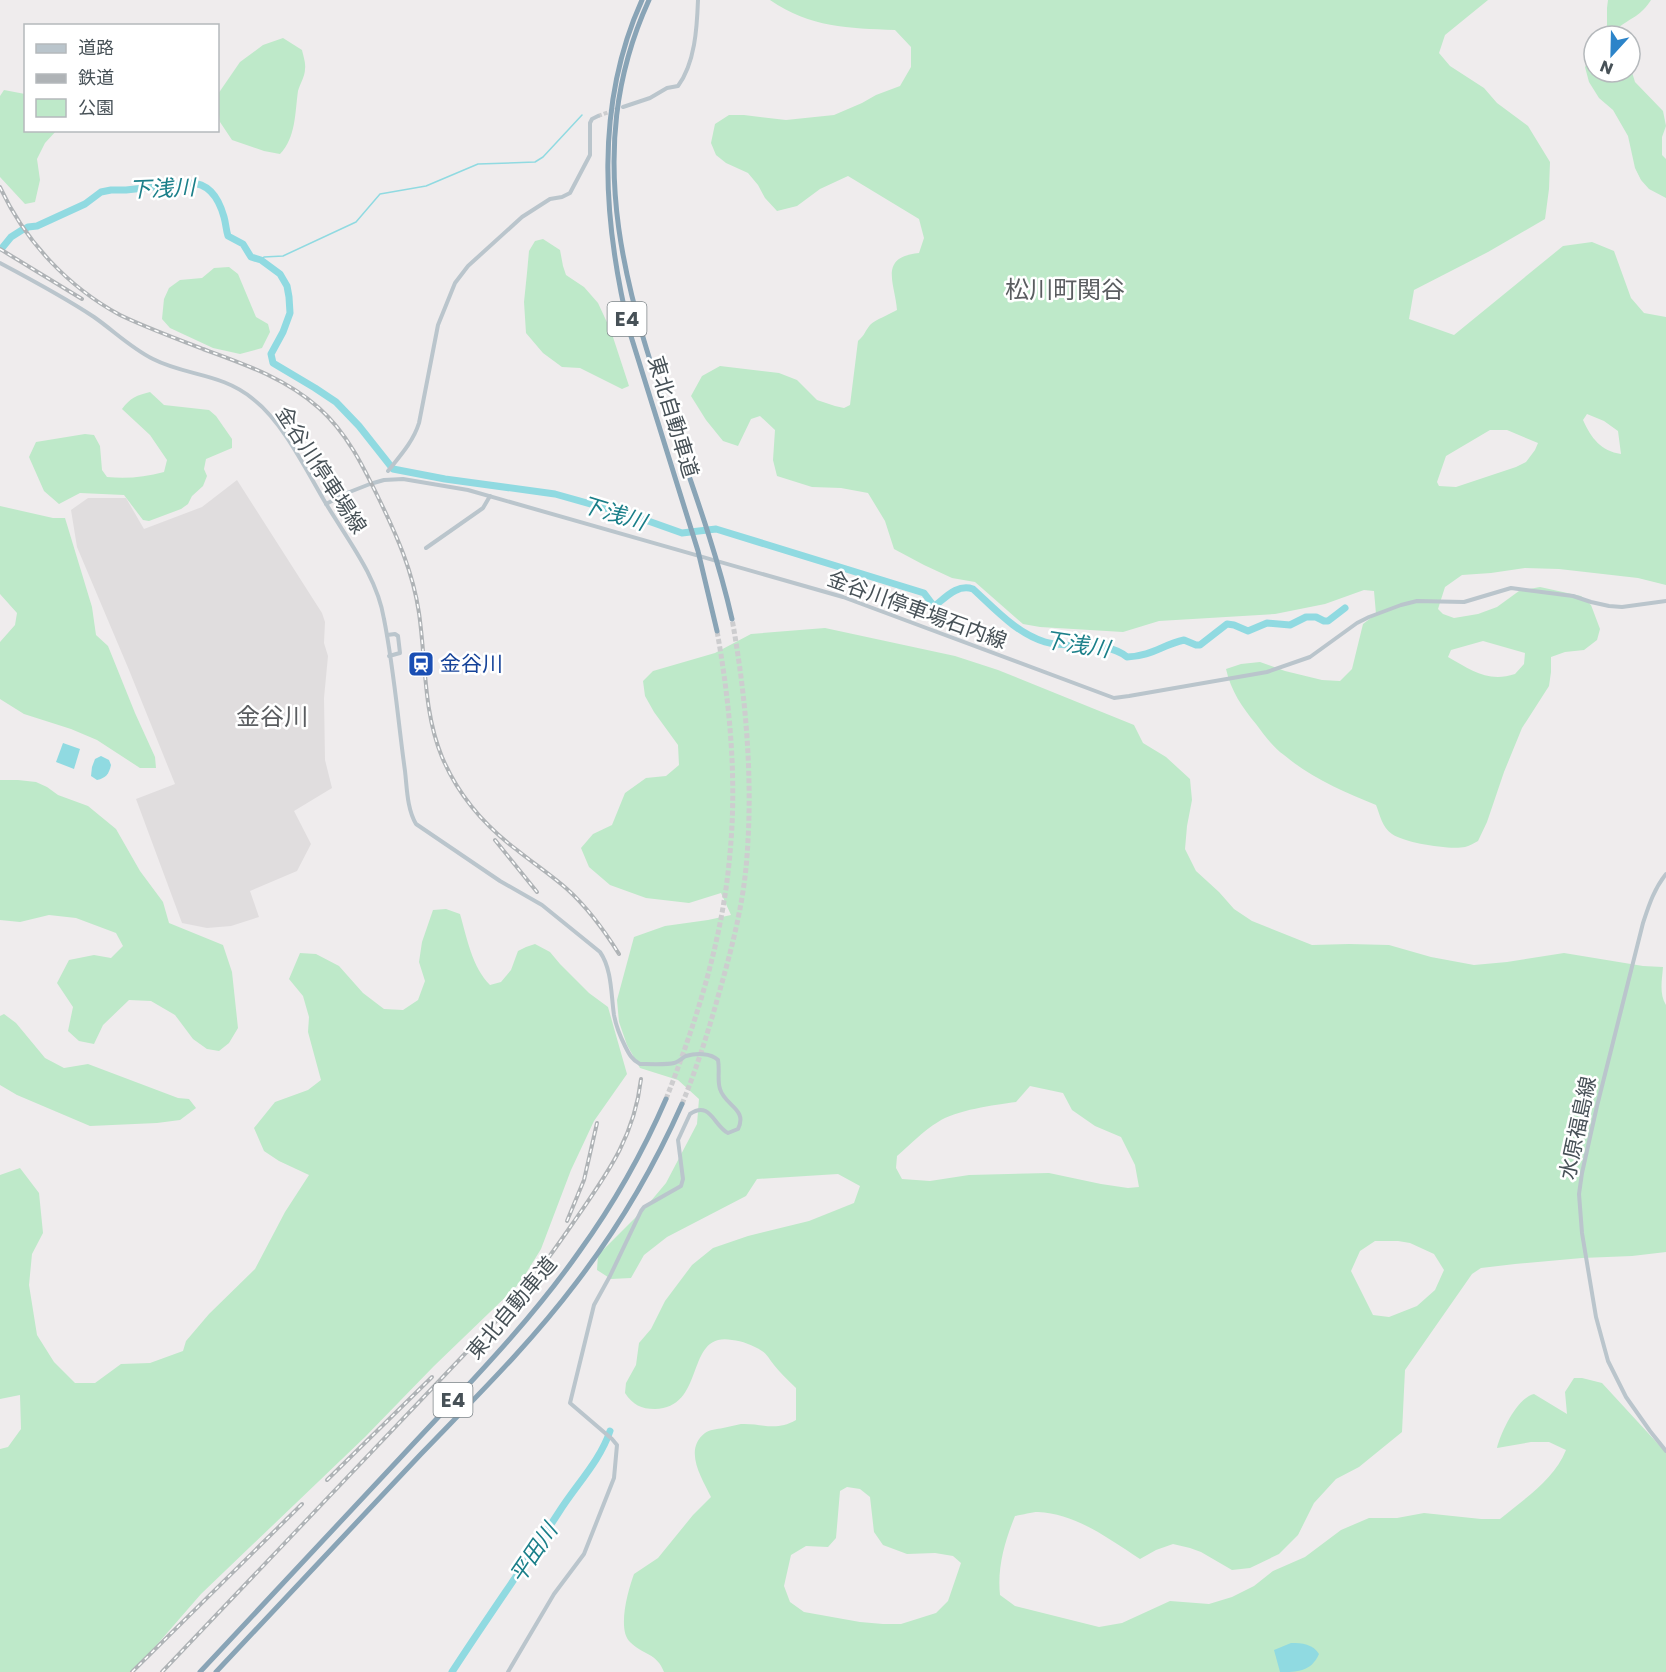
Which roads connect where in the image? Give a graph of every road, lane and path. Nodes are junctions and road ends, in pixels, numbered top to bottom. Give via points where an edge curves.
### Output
1 (642, 0) edge
2 (649, 0) edge
3 (698, 0) edge
4 (623, 107) tunnel mouth
5 (598, 116) dead end
6 (0, 263) edge
7 (390, 469) dead end
8 (490, 496) junction
9 (326, 504) junction
10 (426, 548) dead end
11 (1666, 601) edge
12 (732, 619) tunnel mouth
13 (717, 631) tunnel mouth
14 (387, 635) junction
15 (389, 656) junction
16 (1666, 874) edge
17 (666, 1099) tunnel mouth
18 (682, 1104) tunnel mouth
19 (1666, 1450) edge
20 (200, 1672) edge
21 (216, 1672) edge
22 (508, 1672) edge

1 - 13 highway, 東北自動車道 / E4 via 623,52 609,120 607,181 612,240 630,333 698,551
2 - 12 highway, 東北自動車道 / E4 via 629,53 615,122 614,182 620,238 640,331 715,549
3 - 4 main road via 689,64 681,83
5 - 7 main road via 590,123 590,155 570,193 550,199 522,217 455,283 438,325 417,429
6 - 9 main road, 金谷川停車場線 via 92,316 147,356 219,379 253,398 274,421
8 - 9 main road, 金谷川停車場石内線 via 457,487 392,480 378,481
8 - 10 main road via 483,508
8 - 11 main road, 金谷川停車場石内線 via 854,601 1114,698 1267,672 1310,657 1369,617 1417,601 1464,602 1511,588 1573,596 1610,606
9 - 14 main road, 金谷川停車場線 via 371,580
14 - 15 main road, 金谷川停車場線
14 - 15 main road via 398,636 400,653
15 - 22 main road, 金谷川停車場線 via 411,813 416,824 542,905 602,954 617,1026 635,1062 671,1064 692,1055 715,1057 721,1092 740,1115 741,1122 738,1129 728,1133 705,1111 690,1114 678,1140 681,1186 641,1211 594,1305 570,1403 617,1445 614,1478 584,1554 554,1594
16 - 19 main road, 水原福島線 via 1651,898 1643,923 1579,1194 1596,1317 1608,1361 1626,1397
17 - 20 highway, 東北自動車道 / E4 via 602,1218 545,1297
18 - 21 highway, 東北自動車道 / E4 via 639,1189 575,1284 474,1399

